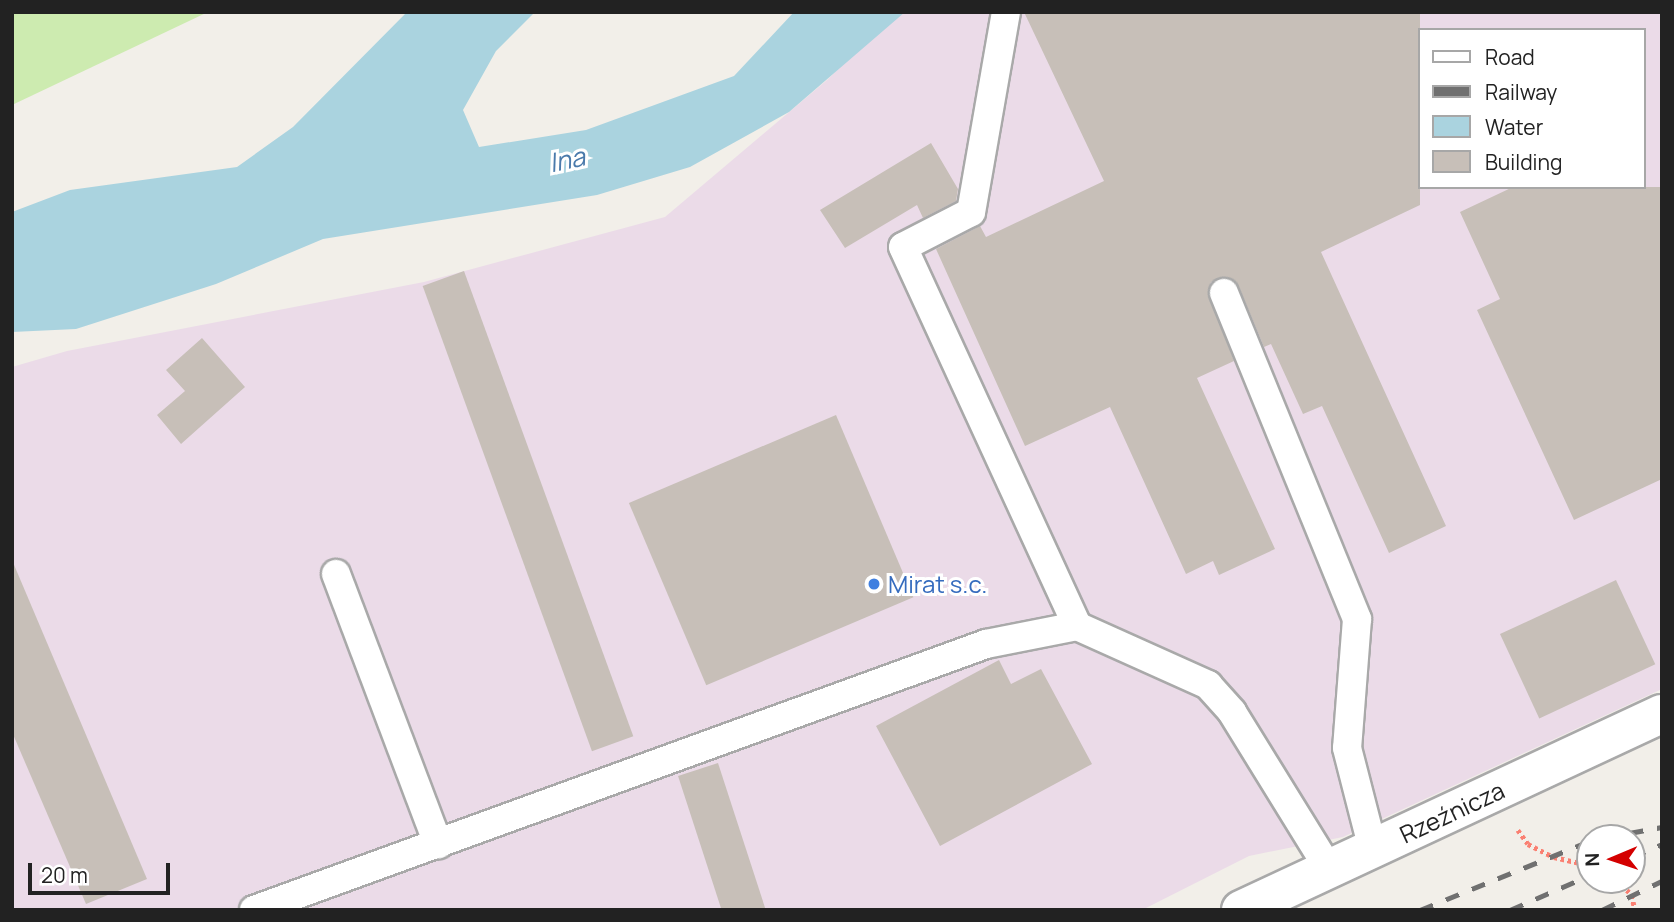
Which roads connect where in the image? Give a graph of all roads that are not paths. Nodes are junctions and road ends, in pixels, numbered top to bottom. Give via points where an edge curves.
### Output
1 (1006, 12) edge
2 (1224, 293) dead end
3 (336, 574) dead end
4 (1077, 626) junction
5 (1662, 714) edge
6 (438, 844) junction
7 (1373, 849) junction
8 (1329, 869) junction
9 (254, 910) edge
10 (1241, 910) edge

1 - 4 lane via 971,212 903,247
2 - 7 lane via 1357,619 1347,748
3 - 6 lane
4 - 6 lane via 986,643
4 - 8 lane via 1208,685 1232,712
5 - 7 street, Rzeźnicza
6 - 9 lane
7 - 8 street, Rzeźnicza
8 - 10 street, Rzeźnicza

